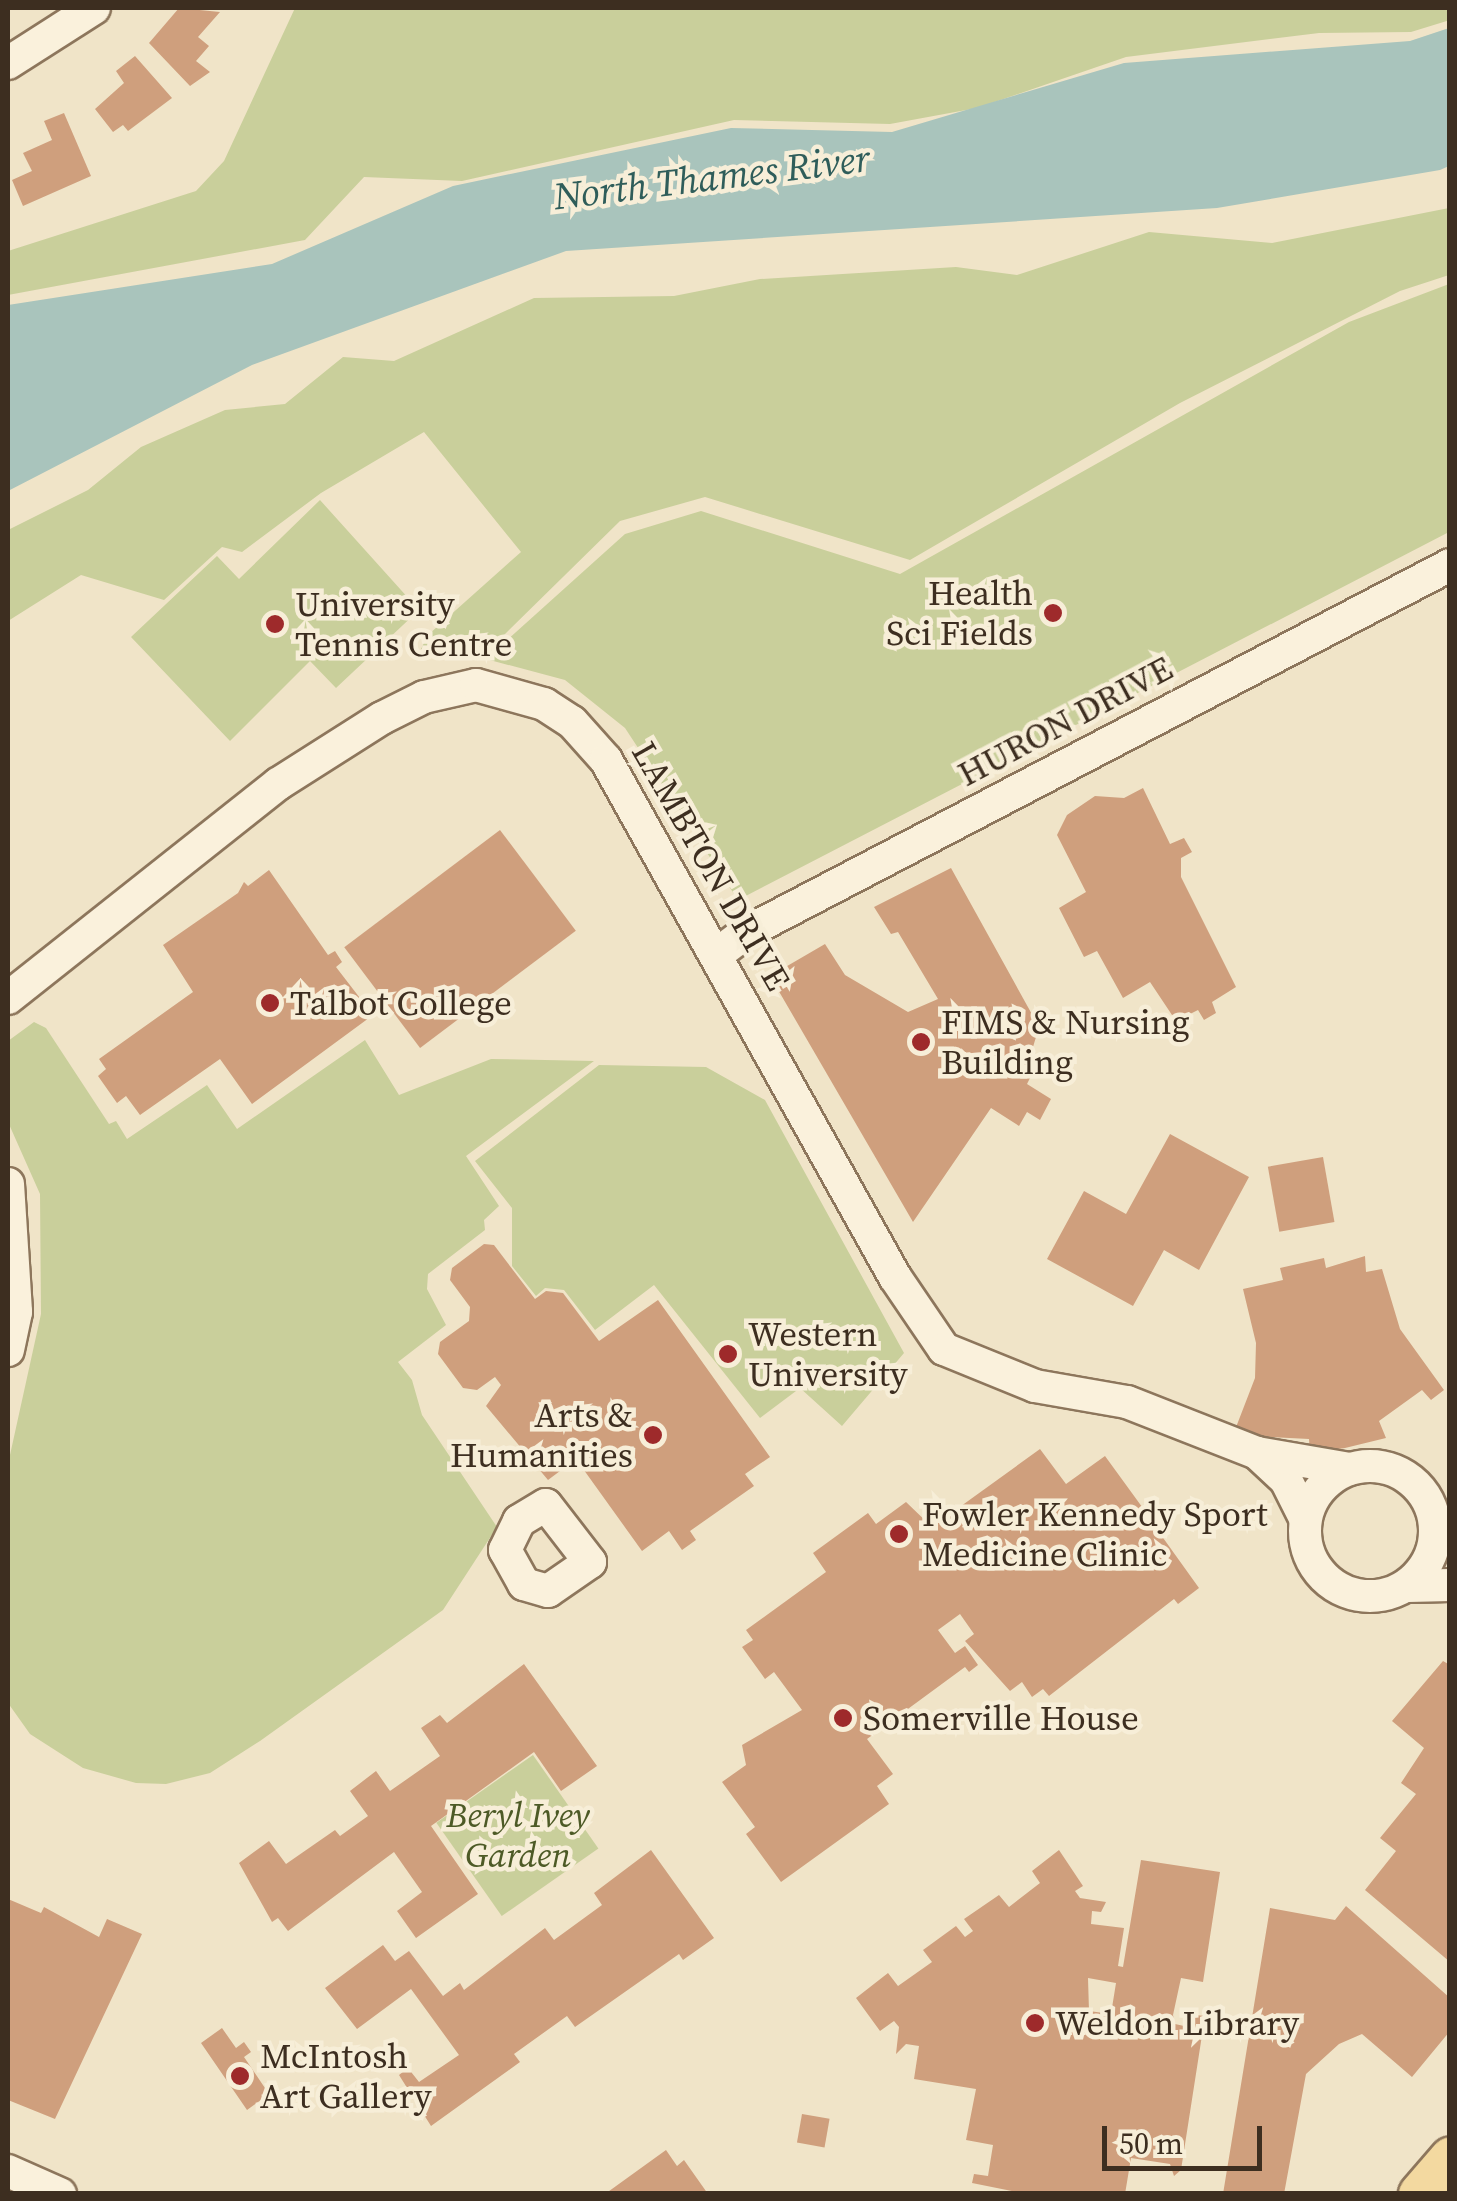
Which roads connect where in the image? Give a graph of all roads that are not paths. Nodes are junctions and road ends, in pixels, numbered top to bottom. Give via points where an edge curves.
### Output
1 (94, 8) edge
2 (8, 63) edge
3 (1450, 565) edge
4 (720, 952) junction
5 (8, 998) edge
6 (8, 1184) edge
7 (8, 1350) edge
8 (1257, 1453) junction
9 (1350, 1468) junction
10 (1305, 1525) junction
11 (1443, 1527) edge
12 (1450, 1585) edge
13 (1408, 1586) junction
14 (1450, 2158) edge
15 (8, 2171) edge
16 (60, 2194) edge
17 (1420, 2194) edge

1 - 2 street
3 - 4 street, HURON DRIVE via 745,933
4 - 5 street, LAMBTON DRIVE via 606,760 572,722 544,704 476,685 396,711 278,784
4 - 8 street, LAMBTON DRIVE via 896,1277 944,1349 1035,1386 1127,1402
6 - 7 street via 16,1238 16,1312
8 - 9 street, LAMBTON DRIVE
8 - 10 street, LAMBTON DRIVE via 1286,1480
9 - 10 street via 1330,1479
9 - 11 street via 1375,1466 1407,1477
10 - 13 street via 1314,1564 1347,1593 1372,1597
11 - 13 street
12 - 13 street
14 - 17 main road
15 - 16 street

